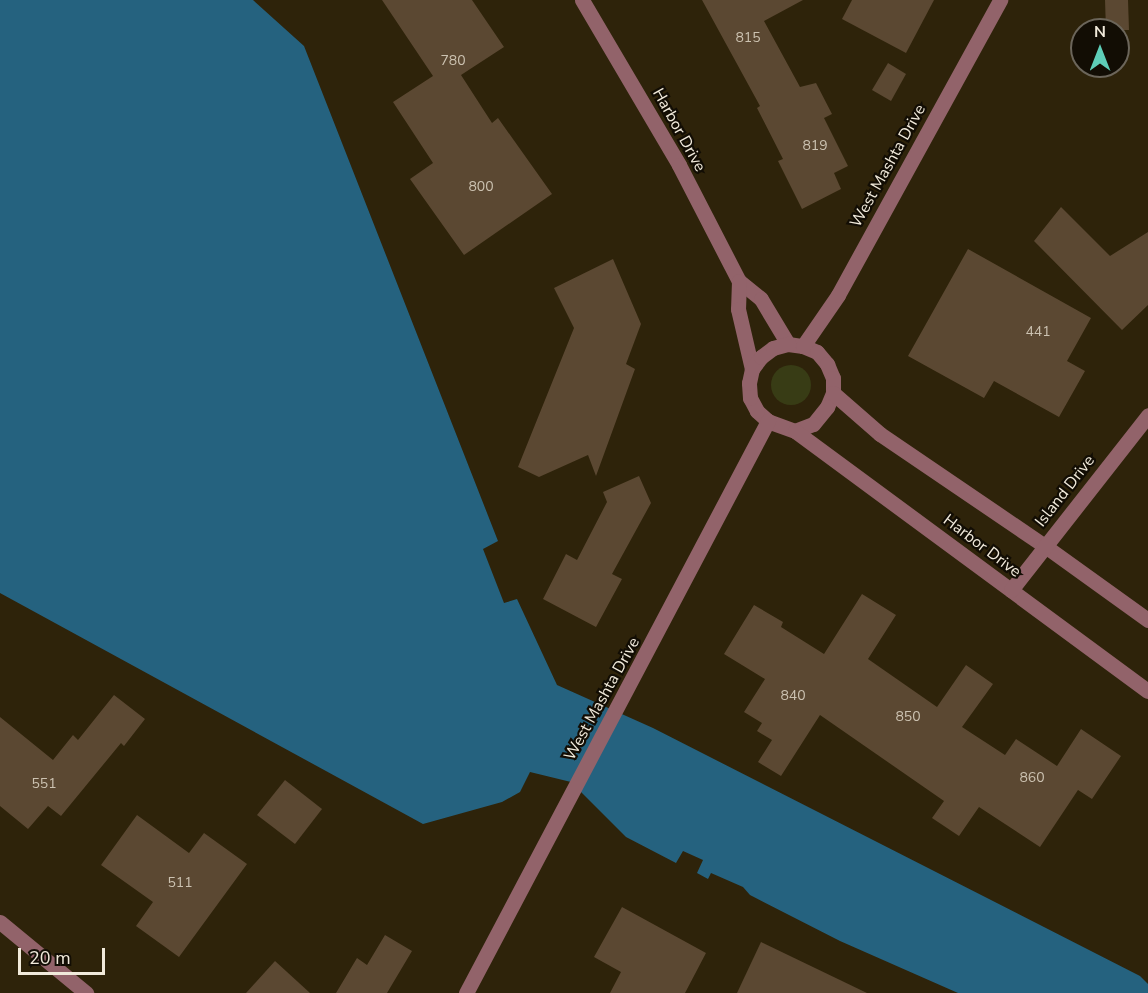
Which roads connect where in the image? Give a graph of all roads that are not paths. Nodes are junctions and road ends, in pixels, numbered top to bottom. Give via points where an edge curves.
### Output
1 (582, 0) edge
2 (1000, 0) edge
3 (739, 281) junction
4 (788, 344) junction
5 (803, 346) junction
6 (752, 369) junction
7 (833, 393) junction
8 (1148, 415) edge
9 (768, 421) junction
10 (795, 431) junction
11 (1045, 546) junction
12 (1011, 590) junction
13 (1148, 620) edge
14 (1148, 691) edge
15 (0, 922) edge
16 (86, 993) edge
17 (466, 993) edge

1 - 3 street, Harbor Drive via 679,165
2 - 5 street, West Mashta Drive via 838,295
3 - 4 street, Harbor Drive via 761,299
3 - 6 street, Harbor Drive via 738,309
4 - 5 street
4 - 6 street via 760,357
5 - 7 street via 817,352 827,364 833,378
6 - 9 street via 750,398
7 - 10 street via 813,424
7 - 11 street, Harbor Drive via 880,434
8 - 11 street, Island Drive
9 - 10 street
9 - 17 street, West Mashta Drive
10 - 12 street, Harbor Drive
11 - 12 street, Island Drive
11 - 13 street, Harbor Drive
12 - 14 street, Harbor Drive
15 - 16 street

